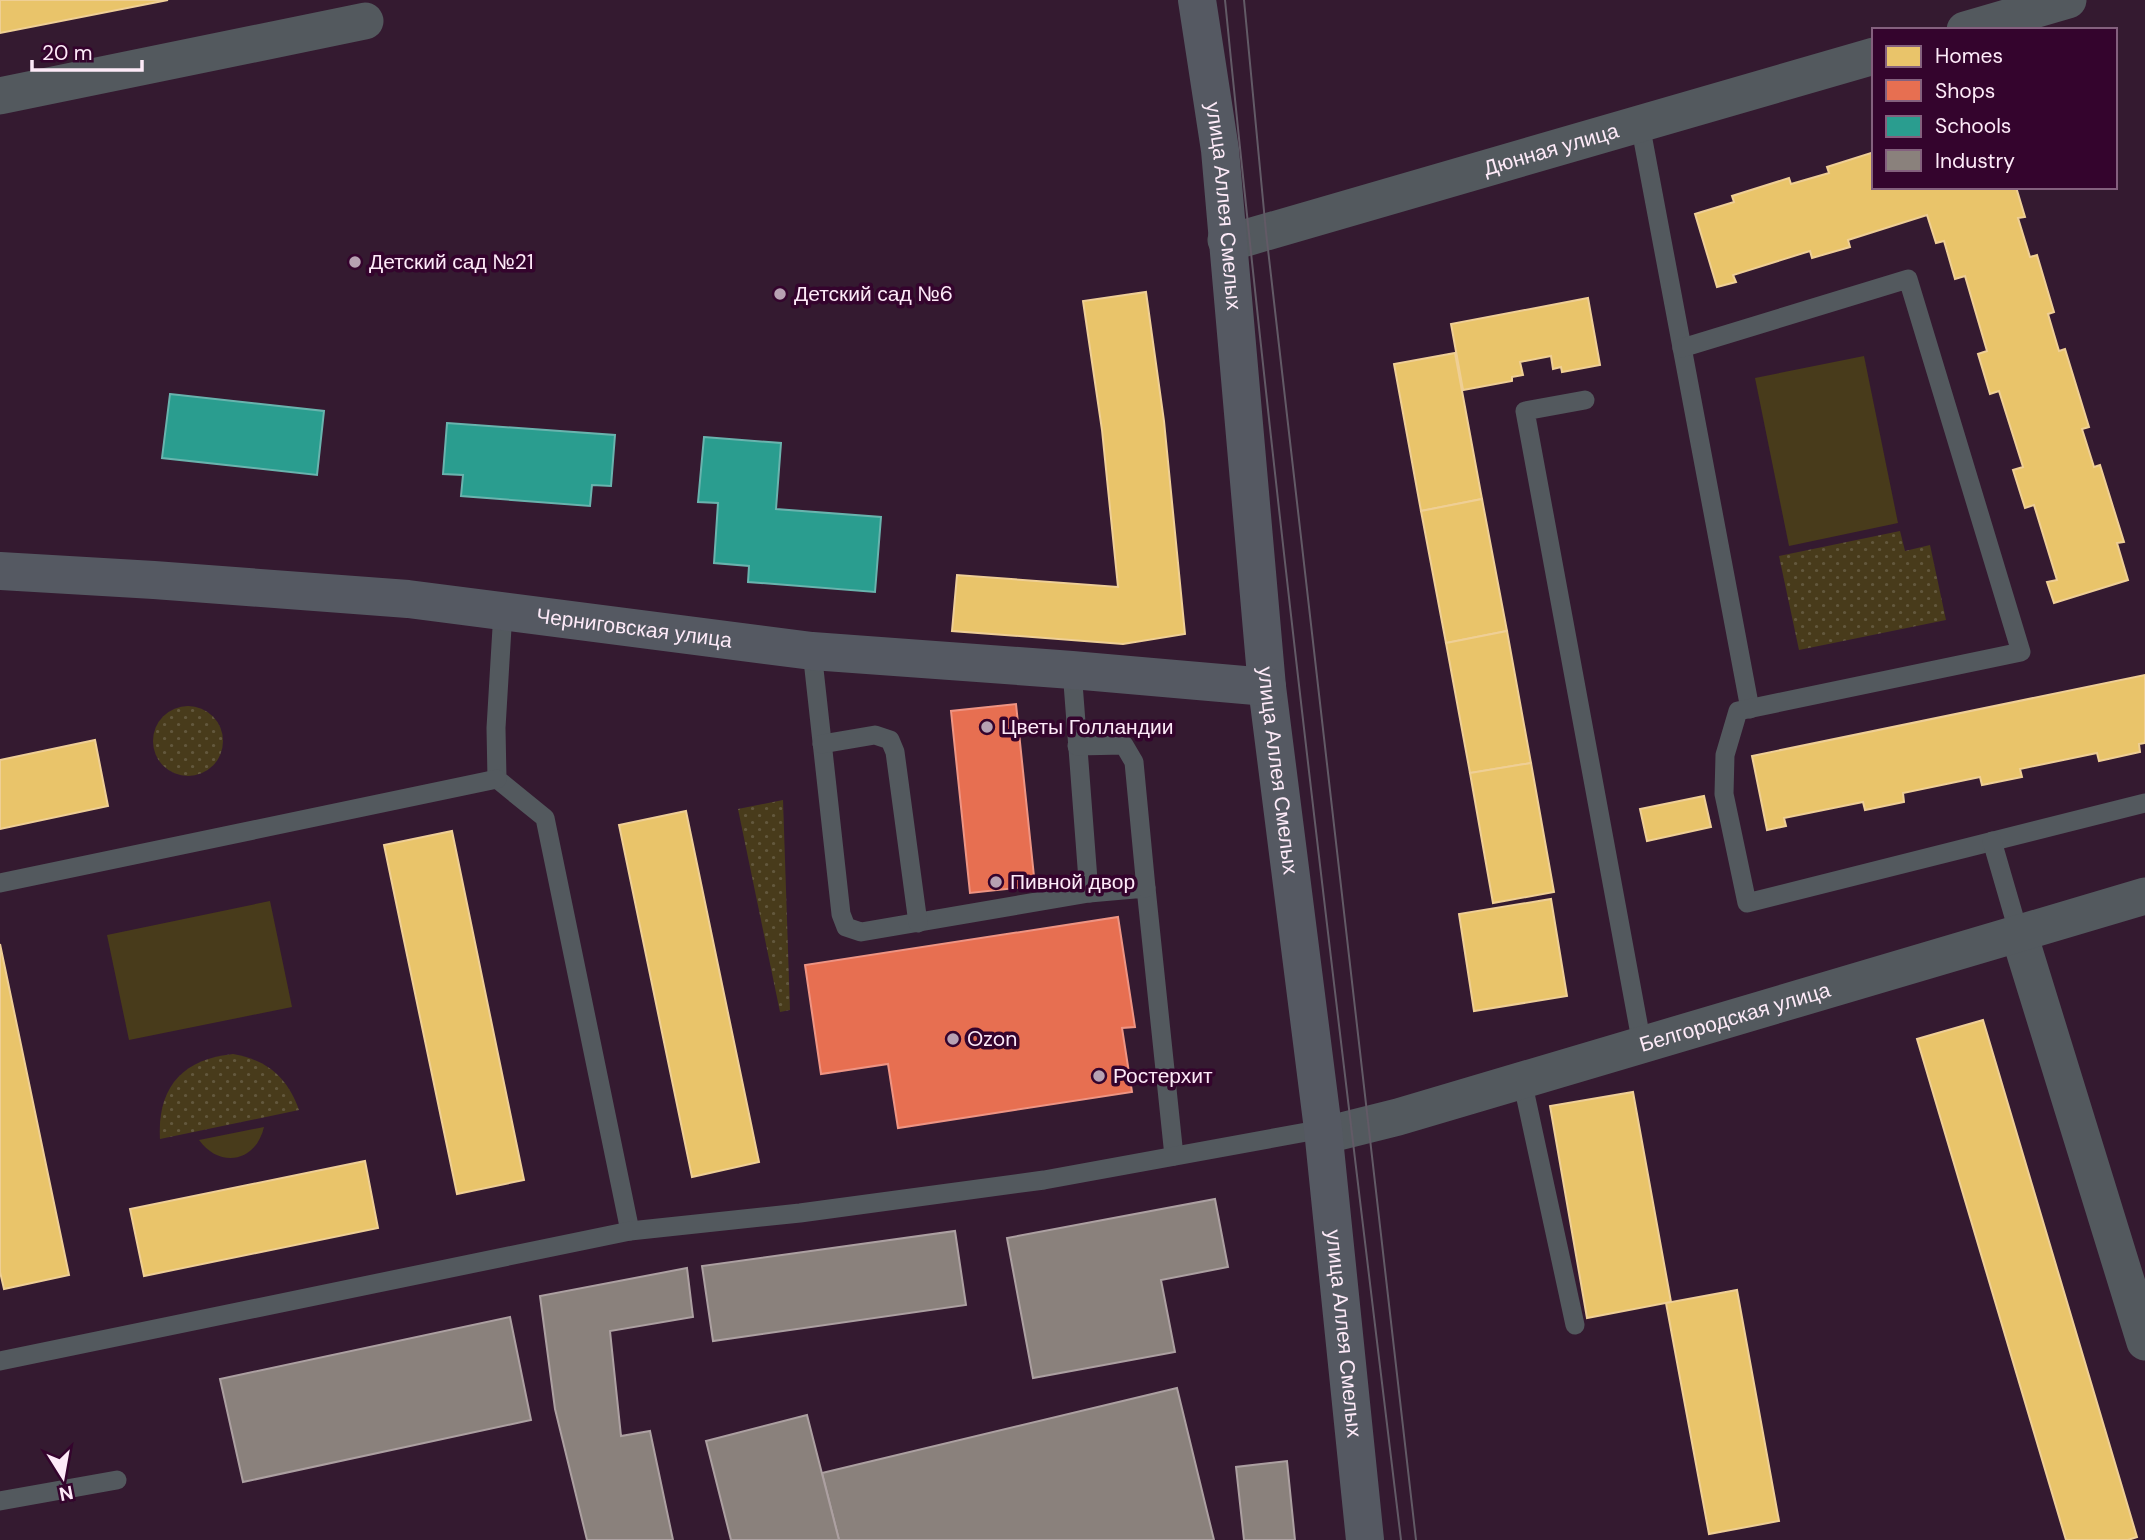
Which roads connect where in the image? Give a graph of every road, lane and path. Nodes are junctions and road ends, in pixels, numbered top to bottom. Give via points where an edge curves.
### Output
1 (1196, 0) edge
2 (2068, 0) edge
3 (2026, 6) edge
4 (365, 22) dead end
5 (1970, 28) edge
6 (1872, 57) edge
7 (0, 96) edge
8 (1640, 124) junction
9 (1226, 240) junction
10 (1682, 348) junction
11 (1585, 400) dead end
12 (0, 571) edge
13 (503, 611) junction
14 (812, 651) junction
15 (1072, 670) junction
16 (1267, 687) junction
17 (1750, 709) junction
18 (822, 744) junction
19 (1077, 746) junction
20 (497, 779) junction
21 (2145, 803) edge
22 (1992, 841) junction
23 (0, 883) edge
24 (1146, 888) junction
25 (1089, 893) junction
26 (2145, 896) edge
27 (918, 923) junction
28 (2020, 934) junction
29 (1642, 1045) junction
30 (1522, 1080) junction
31 (1323, 1129) junction
32 (1174, 1156) junction
33 (630, 1231) junction
34 (1575, 1325) dead end
35 (2145, 1342) edge
36 (0, 1361) edge
37 (117, 1480) dead end
38 (0, 1501) edge
39 (1365, 1540) edge

1 - 9 main road, улица Аллея Смелых via 1220,150
2 - 3 street
3 - 5 street
4 - 7 street
6 - 8 street, Дюнная улица
8 - 9 street, Дюнная улица
8 - 10 lane
9 - 16 main road, улица Аллея Смелых
10 - 17 lane
10 - 17 lane via 1908,279 2021,652
11 - 29 lane via 1524,411
12 - 13 main road, Черниговская улица via 408,598
13 - 14 main road, Черниговская улица
13 - 20 lane
14 - 15 main road, Черниговская улица
14 - 18 lane
15 - 16 main road, Черниговская улица
15 - 19 lane
16 - 31 main road, улица Аллея Смелых
17 - 22 lane via 1738,711 1726,755 1724,793 1747,902
18 - 27 lane via 875,735 890,740
18 - 27 lane via 846,927 862,932
19 - 24 lane via 1124,745 1134,762
19 - 25 lane
20 - 23 lane
20 - 33 lane via 545,818
21 - 22 lane
22 - 28 lane
24 - 25 lane
24 - 32 lane
25 - 27 lane
26 - 28 street, Белгородская улица
28 - 29 street, Белгородская улица
28 - 35 street
29 - 30 street, Белгородская улица
30 - 31 street, Белгородская улица via 1351,1129 1334,1133
30 - 34 lane
31 - 32 lane
31 - 39 main road, улица Аллея Смелых
32 - 33 lane via 1030,1182
33 - 36 lane
37 - 38 lane

